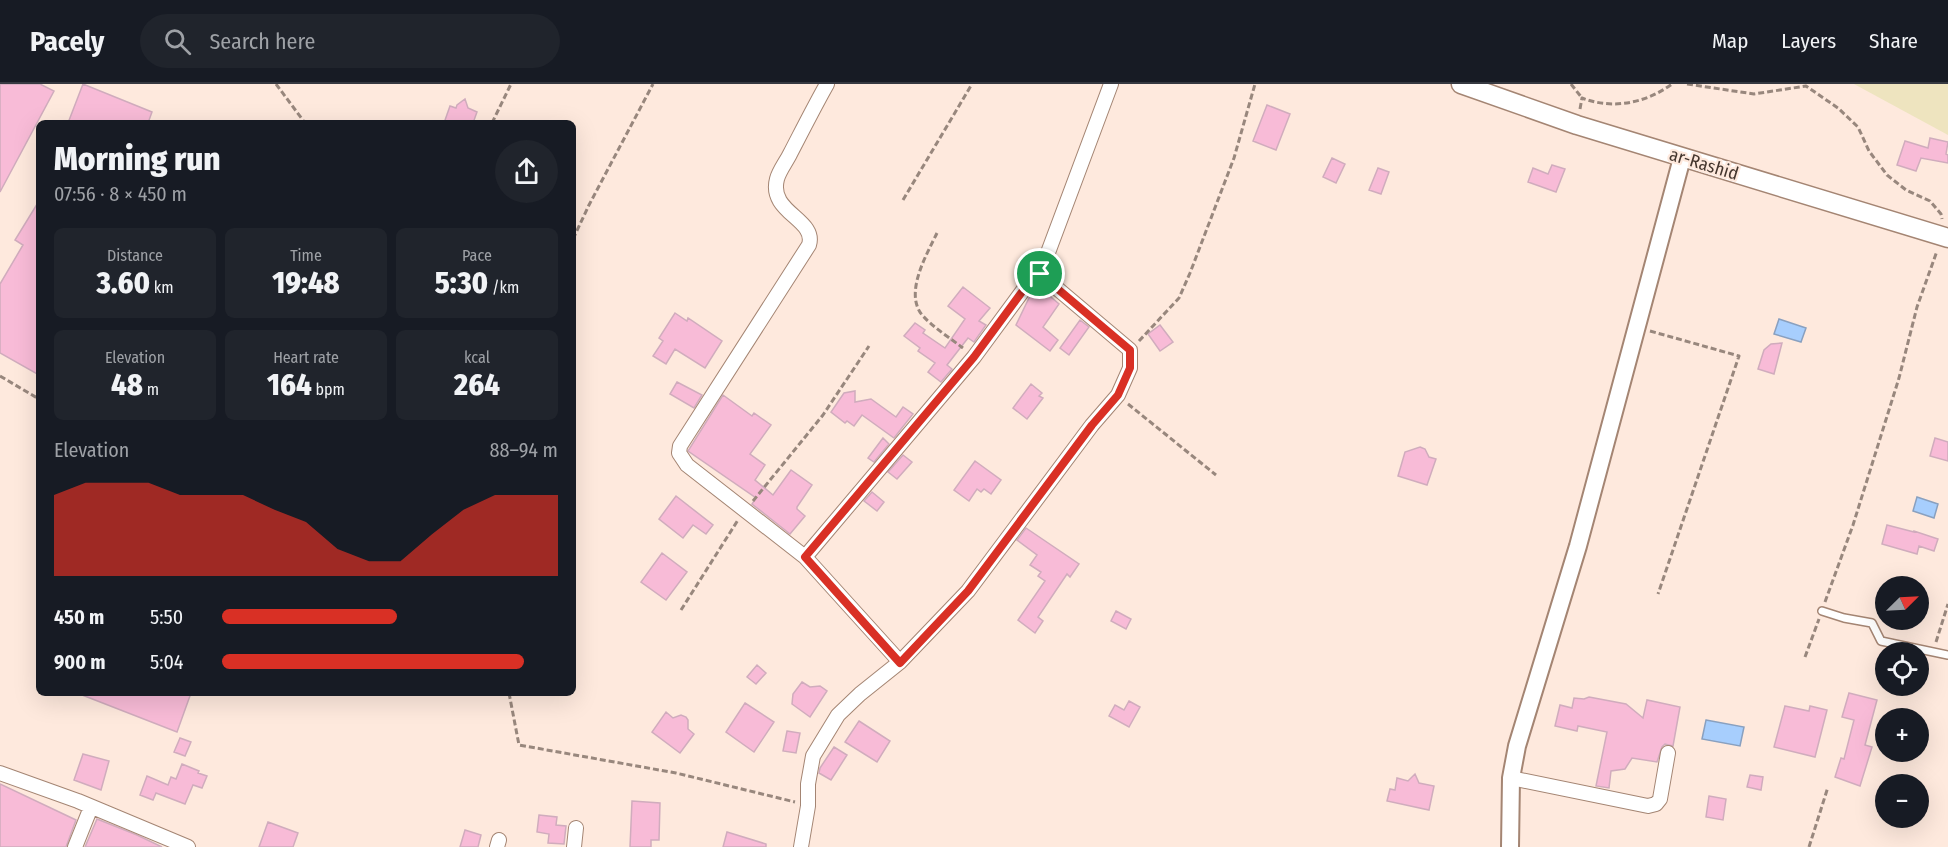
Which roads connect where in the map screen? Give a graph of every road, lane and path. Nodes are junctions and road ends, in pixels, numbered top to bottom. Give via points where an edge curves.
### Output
1 (276, 84) edge
2 (512, 84) edge
3 (653, 84) edge
4 (826, 84) edge
5 (972, 84) edge
6 (1112, 84) edge
7 (1255, 84) edge
8 (1461, 84) edge
9 (1571, 84) edge
10 (1672, 84) edge
11 (1687, 84) edge
12 (1582, 98) junction
13 (303, 120) edge
14 (494, 120) edge
15 (1577, 125) junction
16 (1682, 158) junction
17 (903, 200) dead end
18 (576, 233) edge
19 (937, 233) dead end
20 (1945, 238) edge
21 (1040, 274) junction
22 (1636, 327) junction
23 (869, 346) dead end
24 (1130, 350) junction
25 (974, 357) junction
26 (0, 376) edge
27 (1118, 395) junction
28 (36, 397) edge
29 (1216, 475) dead end
30 (745, 510) junction
31 (805, 557) junction
32 (1658, 594) dead end
33 (1948, 604) edge
34 (681, 610) dead end
35 (1822, 610) junction
36 (1933, 652) junction
37 (1948, 655) edge
38 (1805, 657) dead end
39 (900, 663) junction
40 (510, 696) edge
41 (1668, 753) dead end
42 (0, 772) edge
43 (1511, 778) junction
44 (1828, 787) dead end
45 (808, 806) junction
46 (91, 807) junction
47 (576, 828) dead end
48 (75, 847) edge
49 (188, 847) edge
50 (574, 847) edge
51 (801, 847) edge
52 (1510, 847) edge
53 (1809, 847) edge

1 - 13 path
2 - 14 path
3 - 18 path
4 - 30 street via 777,180 781,202 809,232 809,245 680,446 679,453 687,465
5 - 17 path
6 - 21 street
7 - 24 path via 1234,158 1179,298
8 - 15 main road, ar-Rashid
9 - 12 path
10 - 12 path via 1659,93 1625,104 1598,104
11 - 20 path via 1754,94 1806,86 1858,127 1887,175 1906,190 1930,201 1941,214
12 - 15 path
15 - 16 main road, ar-Rashid
16 - 20 main road, ar-Rashid
16 - 22 street
19 - 25 path via 920,266 916,298 921,314
20 - 35 path via 1917,307 1853,525
21 - 24 street
21 - 25 street via 1030,281
22 - 32 path via 1739,356
22 - 43 street via 1578,546 1526,712
23 - 30 path via 823,415
24 - 27 street via 1130,368
25 - 31 street
26 - 28 path
27 - 29 path
27 - 39 street via 968,591
30 - 31 street
30 - 34 path
31 - 39 street
33 - 36 path
35 - 36 lane via 1872,623 1881,641
35 - 38 path
36 - 37 lane
39 - 45 street via 838,715 813,756
40 - 45 path via 519,745 676,773
41 - 43 street via 1660,799 1648,806
42 - 46 street
43 - 52 street
44 - 53 path
45 - 51 street
46 - 48 street
46 - 49 street
47 - 50 street

